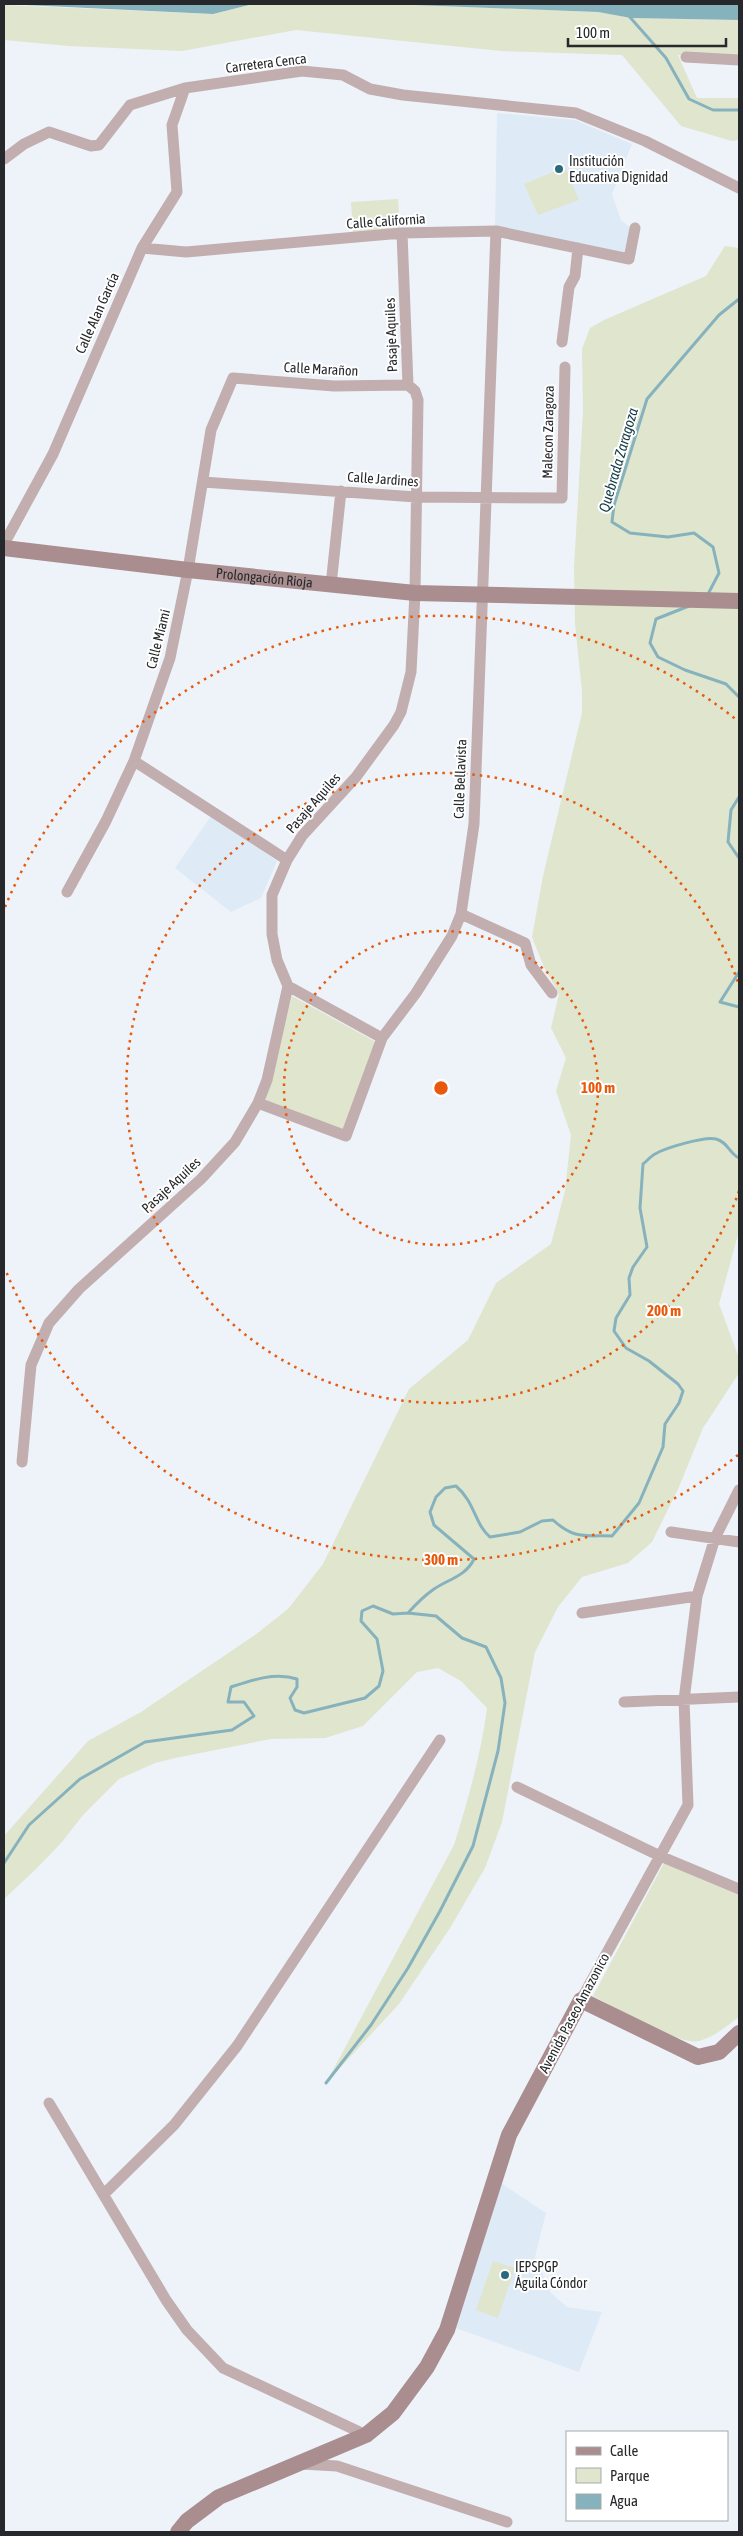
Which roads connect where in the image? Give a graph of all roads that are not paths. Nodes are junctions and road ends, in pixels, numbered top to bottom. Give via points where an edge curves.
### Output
1 (686, 58) dead end
2 (739, 60) edge
3 (185, 88) junction
4 (4, 159) edge
5 (739, 188) edge
6 (635, 228) dead end
7 (496, 231) junction
8 (402, 234) junction
9 (142, 248) junction
10 (578, 248) junction
11 (562, 342) dead end
12 (565, 366) dead end
13 (233, 378) joint
14 (405, 383) junction
15 (203, 482) junction
16 (341, 491) junction
17 (416, 497) junction
18 (485, 497) junction
19 (562, 498) joint
20 (4, 546) edge
21 (188, 570) junction
22 (331, 585) junction
23 (415, 593) junction
24 (481, 594) junction
25 (739, 601) edge
26 (134, 761) junction
27 (287, 860) junction
28 (66, 892) dead end
29 (461, 914) junction
30 (288, 986) junction
31 (552, 993) dead end
32 (382, 1038) junction
33 (258, 1103) junction
34 (22, 1462) dead end
35 (739, 1490) edge
36 (671, 1532) dead end
37 (715, 1538) junction
38 (739, 1542) edge
39 (697, 1596) junction
40 (582, 1613) dead end
41 (739, 1697) edge
42 (684, 1700) junction
43 (624, 1702) dead end
44 (440, 1740) dead end
45 (518, 1787) dead end
46 (660, 1856) junction
47 (739, 1889) edge
48 (581, 2000) junction
49 (739, 2033) edge
50 (49, 2103) dead end
51 (104, 2194) junction
52 (366, 2435) junction
53 (299, 2464) junction
54 (507, 2522) dead end
55 (178, 2532) edge

1 - 2 street
3 - 4 street, Carretera Cenca via 130,105 99,145 92,146 49,132 24,144
3 - 5 street, Carretera Cenca via 302,72 343,75 370,89 403,95 576,113 644,141
3 - 9 street, Calle Alan García via 172,125 177,192
6 - 10 street, Calle California via 629,259
7 - 8 street, Calle California
7 - 10 street, Calle California
7 - 18 street, Calle Bellavista
8 - 9 street, Calle California via 186,252
8 - 14 street, Pasaje Aquiles
9 - 20 street, Calle Alan García via 53,454
10 - 11 street
12 - 19 street, Malecon Zaragoza
13 - 14 street, Calle Marañon via 341,386
13 - 15 street, Calle Miami via 211,430
14 - 17 street, Pasaje Aquiles via 415,391 418,400
15 - 16 street, Calle Jardines
15 - 21 street, Calle Miami
16 - 17 street, Calle Jardines
16 - 22 street
17 - 18 street, Calle Jardines
17 - 23 street, Pasaje Aquiles
18 - 19 street, Calle Jardines
18 - 24 street, Calle Bellavista
20 - 21 street, Prolongación Rioja
21 - 22 street, Prolongación Rioja
21 - 26 street, Calle Miami via 170,658
22 - 23 street, Prolongación Rioja
23 - 24 street, Prolongación Rioja
23 - 27 street, Pasaje Aquiles via 411,672 401,712 356,776 302,836
24 - 25 street, Prolongación Rioja
24 - 29 street, Calle Bellavista via 474,824
26 - 27 street
26 - 28 street, Calle Miami via 106,821
27 - 30 street, Pasaje Aquiles via 272,895 271,913 277,960
29 - 31 street via 524,943 531,965
29 - 32 street, Calle Bellavista via 452,936 416,993
30 - 32 street
30 - 33 street, Pasaje Aquiles via 275,1049
32 - 33 street, Calle Bellavista via 346,1136
33 - 34 street, Pasaje Aquiles via 235,1142 201,1179 79,1289 49,1323 31,1365
35 - 37 street, Avenida Paseo Amazonico
36 - 37 street
37 - 38 street
37 - 39 street, Avenida Paseo Amazonico
39 - 40 street
39 - 42 street, Avenida Paseo Amazonico
41 - 42 street
42 - 43 street
42 - 46 street, Avenida Paseo Amazonico via 688,1805
44 - 51 street via 237,2046 174,2125
45 - 46 street
46 - 47 street
46 - 48 street, Avenida Paseo Amazonico
48 - 49 street via 698,2057 719,2052
48 - 52 street, Avenida Paseo Amazonico via 509,2135 447,2330 427,2367 393,2413
50 - 51 street
51 - 52 street via 166,2300 187,2330 223,2368
52 - 53 street, Avenida Paseo Amazonico
53 - 54 street via 337,2466
53 - 55 street, Avenida Paseo Amazonico via 219,2497 187,2521

